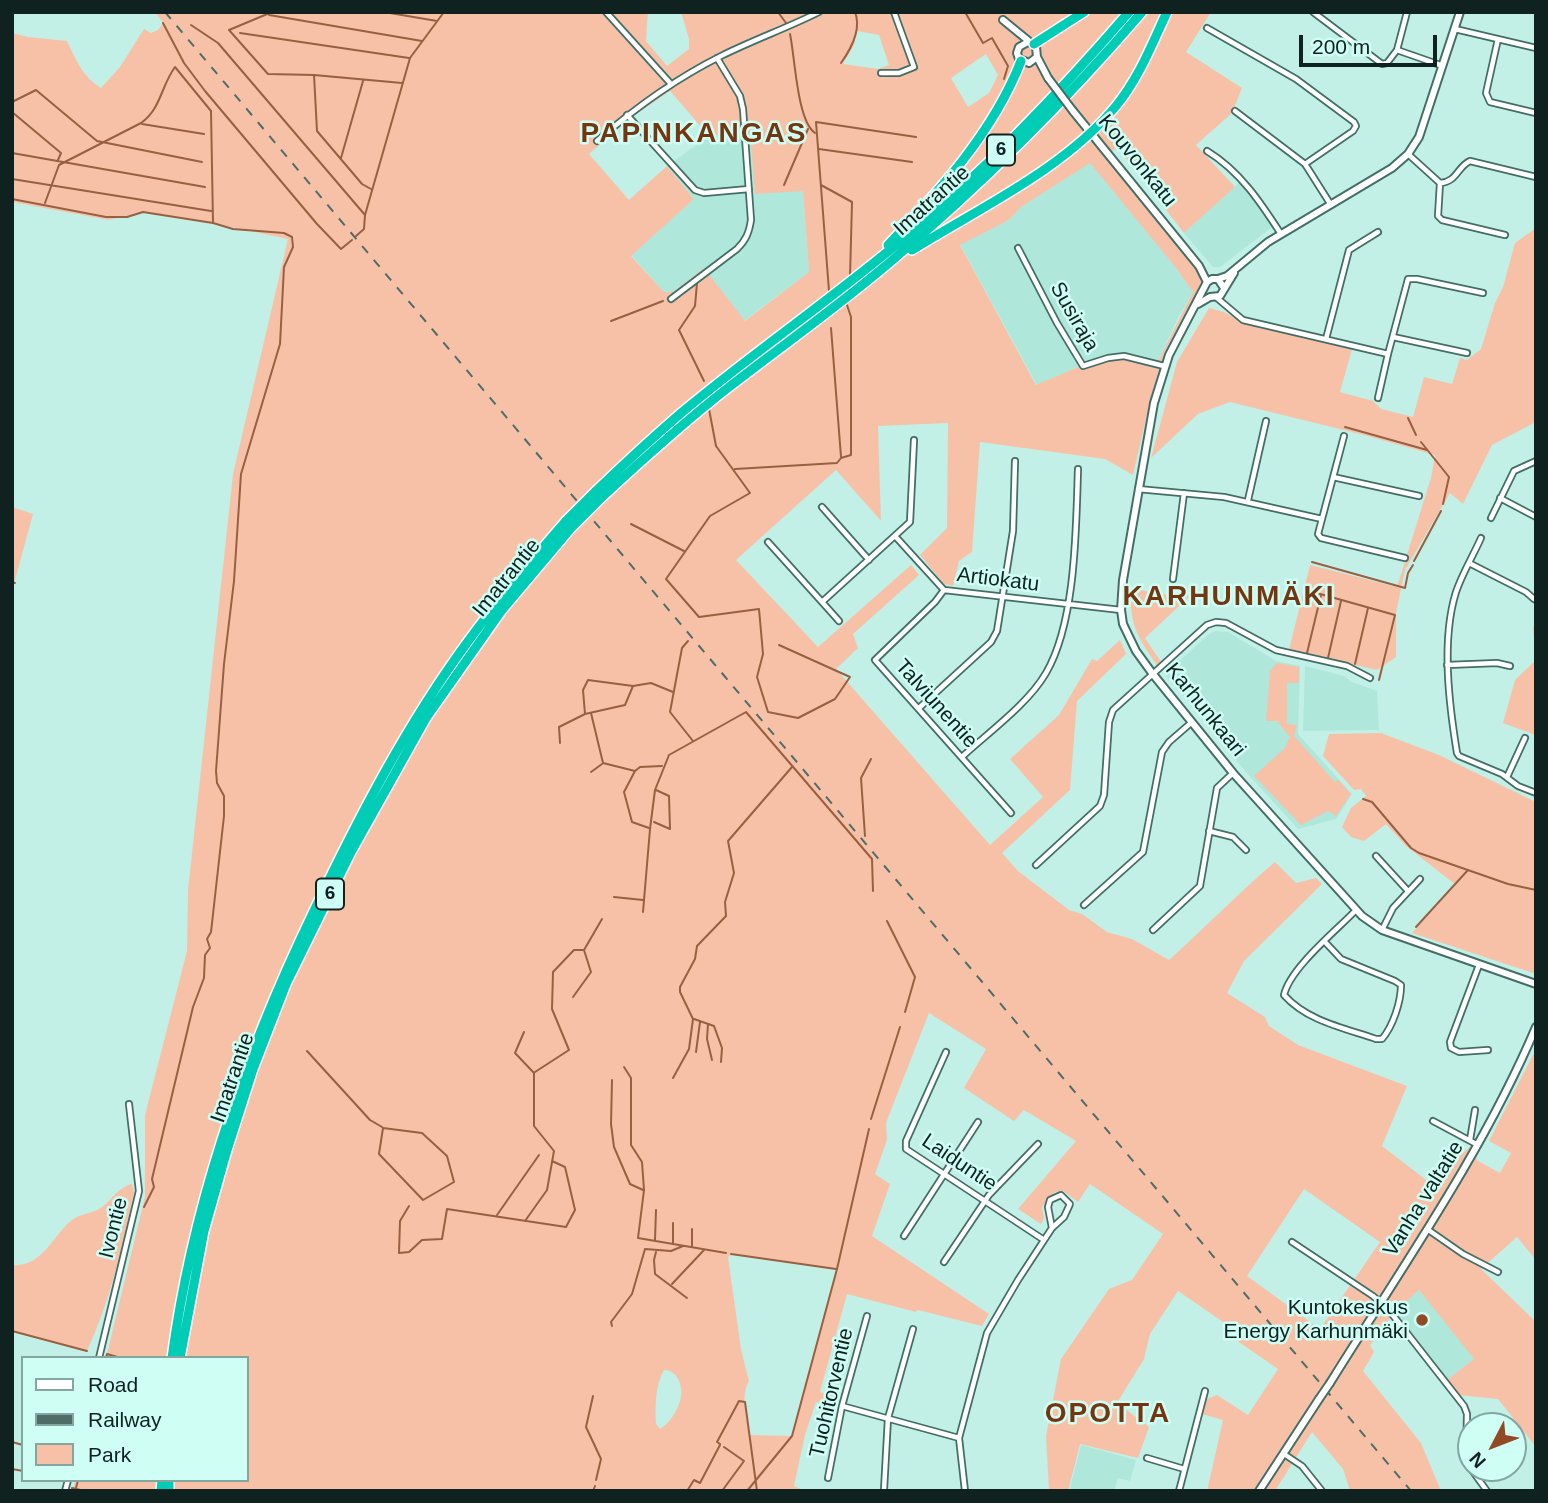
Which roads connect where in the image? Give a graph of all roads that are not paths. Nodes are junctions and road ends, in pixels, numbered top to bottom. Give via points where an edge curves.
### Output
1 (606, 12) edge
2 (820, 12) edge
3 (894, 12) edge
4 (997, 12) edge
5 (1084, 12) edge
6 (1129, 12) edge
7 (1142, 12) edge
8 (1167, 12) edge
9 (1313, 12) edge
10 (1407, 12) edge
11 (1460, 12) edge
12 (1003, 20) junction
13 (1208, 28) dead end
14 (1455, 29) junction
15 (1498, 39) junction
16 (1031, 43) junction
17 (1019, 47) junction
18 (1536, 48) edge
19 (1397, 50) junction
20 (1037, 57) junction
21 (717, 58) junction
22 (1025, 62) junction
23 (1443, 66) junction
24 (881, 73) dead end
25 (1048, 78) junction
26 (671, 84) junction
27 (1235, 111) dead end
28 (1536, 113) edge
29 (627, 115) junction
30 (1091, 132) junction
31 (597, 141) dead end
32 (1207, 151) dead end
33 (1408, 154) junction
34 (1306, 164) junction
35 (1536, 177) edge
36 (1440, 183) junction
37 (749, 189) junction
38 (1331, 205) junction
39 (1378, 232) dead end
40 (1281, 234) junction
41 (1505, 235) dead end
42 (1018, 248) dead end
43 (1242, 263) junction
44 (887, 265) junction
45 (1199, 266) junction
46 (860, 274) junction
47 (1216, 279) junction
48 (1206, 285) junction
49 (1483, 293) dead end
50 (1218, 294) junction
51 (671, 299) dead end
52 (1193, 308) junction
53 (1393, 337) junction
54 (1326, 339) junction
55 (1467, 353) dead end
56 (1388, 354) junction
57 (1164, 366) junction
58 (1378, 398) dead end
59 (1266, 421) dead end
60 (1344, 436) dead end
61 (914, 440) dead end
62 (1536, 460) edge
63 (1015, 461) dead end
64 (1078, 468) dead end
65 (1333, 477) junction
66 (1137, 489) junction
67 (1184, 493) junction
68 (597, 496) junction
69 (1419, 496) dead end
70 (1500, 498) junction
71 (1248, 500) junction
72 (822, 507) dead end
73 (1536, 517) edge
74 (1491, 518) dead end
75 (1322, 519) junction
76 (569, 525) junction
77 (895, 536) junction
78 (1481, 538) dead end
79 (768, 542) dead end
80 (1405, 558) dead end
81 (869, 560) junction
82 (1469, 563) junction
83 (1172, 579) dead end
84 (944, 590) junction
85 (1004, 596) junction
86 (1534, 598) dead end
87 (822, 602) junction
88 (1068, 604) junction
89 (1121, 610) junction
90 (839, 621) dead end
91 (1447, 665) junction
92 (1510, 666) dead end
93 (1152, 673) junction
94 (1370, 678) dead end
95 (919, 708) junction
96 (1192, 722) junction
97 (1525, 738) dead end
98 (962, 756) junction
99 (1233, 773) junction
100 (1507, 777) junction
101 (1536, 793) edge
102 (1011, 813) dead end
103 (1209, 831) junction
104 (1246, 850) dead end
105 (1376, 856) dead end
106 (1036, 865) dead end
107 (1420, 879) dead end
108 (1408, 891) junction
109 (1084, 905) dead end
110 (1356, 910) junction
111 (1153, 930) dead end
112 (1382, 930) junction
113 (1325, 942) junction
114 (1479, 965) junction
115 (1536, 984) edge
116 (1536, 1027) edge
117 (1488, 1049) dead end
118 (946, 1052) dead end
119 (129, 1104) dead end
120 (1475, 1110) dead end
121 (1433, 1121) dead end
122 (978, 1122) dead end
123 (1470, 1140) junction
124 (1038, 1144) dead end
125 (1478, 1145) junction
126 (944, 1174) junction
127 (985, 1200) junction
128 (1052, 1228) junction
129 (1427, 1229) junction
130 (904, 1236) dead end
131 (1044, 1240) junction
132 (1292, 1242) dead end
133 (944, 1262) dead end
134 (1498, 1272) dead end
135 (1380, 1302) junction
136 (867, 1316) dead end
137 (913, 1329) dead end
138 (99, 1356) edge
139 (173, 1356) edge
140 (180, 1356) edge
141 (1205, 1391) dead end
142 (842, 1406) junction
143 (888, 1418) junction
144 (959, 1438) junction
145 (1284, 1454) junction
146 (1147, 1458) dead end
147 (1184, 1469) junction
148 (828, 1478) dead end
149 (884, 1490) edge
150 (965, 1491) edge
151 (1179, 1491) edge
152 (1259, 1491) edge
153 (1322, 1491) edge
154 (1487, 1491) edge

1 - 26 street
2 - 21 street
3 - 24 street via 914,67
4 - 12 street
5 - 16 highway
6 - 46 highway, Imatrantie / 6 via 1007,144
7 - 44 highway, Imatrantie / 6 via 1049,116
8 - 30 highway via 1135,78
9 - 19 street via 1381,64
10 - 19 street
11 - 14 street
12 - 16 street
12 - 17 street
13 - 34 street via 1296,79 1356,126
14 - 15 street
14 - 23 street
15 - 18 street
15 - 28 street via 1487,98
16 - 17 street
16 - 20 street via 1038,50
17 - 22 street via 1017,52
19 - 23 street
20 - 22 street
20 - 25 street, Kouvonkatu
21 - 26 street
21 - 37 street via 740,96
22 - 25 street, Kouvonkatu
22 - 46 highway via 963,161
23 - 33 street via 1419,137
25 - 30 street, Kouvonkatu, bridge
26 - 29 street
27 - 34 street
29 - 31 street
29 - 37 street via 695,190
30 - 44 highway via 1028,181
30 - 45 street, Kouvonkatu
32 - 40 street via 1240,178
33 - 36 street
33 - 38 street
34 - 38 street
35 - 36 street via 1470,161 1453,179
36 - 41 street via 1438,216 1442,220
37 - 51 street via 751,220 746,239
38 - 40 street
39 - 54 street via 1349,250
40 - 43 street
42 - 57 street, Susiraja via 1083,366 1124,356
43 - 47 street
43 - 50 street
44 - 68 highway, Imatrantie / 6
45 - 47 street, Kouvonkatu
45 - 48 street, Kouvonkatu
46 - 68 highway, Imatrantie / 6 via 681,413
47 - 48 street
47 - 50 street, Kouvonkatu
48 - 50 street, Kouvonkatu
48 - 52 street, Karhunkaari
49 - 53 street via 1408,279
50 - 52 street
50 - 54 street via 1244,320
52 - 57 street, Karhunkaari
53 - 55 street
53 - 56 street
54 - 56 street
56 - 58 street
57 - 66 street, Karhunkaari
59 - 71 street
60 - 65 street
61 - 77 street via 912,518
62 - 70 street via 1514,471
63 - 85 street via 1013,531
64 - 88 street
65 - 69 street
65 - 75 street
66 - 67 street
66 - 89 street, Karhunkaari
67 - 71 street
67 - 83 street
68 - 76 highway, Imatrantie / 6, bridge
70 - 73 street
70 - 74 street
71 - 75 street
72 - 81 street
75 - 80 street via 1321,538
76 - 139 highway, Imatrantie / 6 via 526,567 468,641 420,714 344,847 280,981 245,1066 195,1228
76 - 140 highway, Imatrantie / 6 via 426,718 351,852 286,984 226,1150 204,1231
77 - 81 street
77 - 84 street, Artiokatu
78 - 82 street
79 - 87 street
81 - 87 street
82 - 86 street
82 - 91 street via 1453,605
84 - 85 street, Artiokatu
84 - 95 street, Talviunentie via 875,660
85 - 88 street, Artiokatu
85 - 95 street via 991,642
87 - 90 street
88 - 89 street, Artiokatu
88 - 98 street via 1061,640 1046,674
89 - 93 street, Karhunkaari via 1126,632
91 - 92 street
91 - 100 street via 1457,753
93 - 94 street via 1202,628 1216,622 1286,654 1332,662
93 - 96 street, Karhunkaari
93 - 106 street via 1113,710 1100,806
95 - 98 street, Talviunentie
96 - 99 street, Karhunkaari
96 - 109 street via 1162,752 1143,852
97 - 100 street
98 - 102 street, Talviunentie
99 - 103 street via 1217,788
99 - 110 street, Karhunkaari
100 - 101 street
103 - 104 street via 1233,837
103 - 111 street via 1200,886
105 - 108 street
107 - 108 street
108 - 112 street via 1389,913
110 - 112 street, Karhunkaari
110 - 113 street
112 - 114 street, Karhunkaari
113 - 113 street via 1295,973 1284,995 1318,1019 1382,1039 1401,985 1341,959
114 - 115 street, Karhunkaari
114 - 117 street via 1450,1042 1459,1052
116 - 125 street, Vanha valtatie
118 - 126 street, Laiduntie via 906,1142 906,1149
119 - 138 street, Ivontie via 139,1191
120 - 123 street
121 - 123 street
122 - 126 street
123 - 125 street
124 - 127 street
125 - 129 street, Vanha valtatie
126 - 127 street, Laiduntie
126 - 130 street
127 - 131 street, Laiduntie
127 - 133 street
128 - 128 street via 1070,1204 1061,1195 1050,1200 1048,1207
128 - 131 street
129 - 134 street
129 - 135 street, Vanha valtatie
131 - 144 street via 990,1325
132 - 135 street
135 - 145 street, Vanha valtatie, bridge
135 - 154 street via 1464,1406 1466,1462
136 - 142 street, Tuohitorventie
137 - 143 street
141 - 147 street
142 - 143 street
142 - 148 street, Tuohitorventie
143 - 144 street
143 - 149 street
144 - 150 street
145 - 152 street
145 - 153 street
146 - 147 street
147 - 151 street

